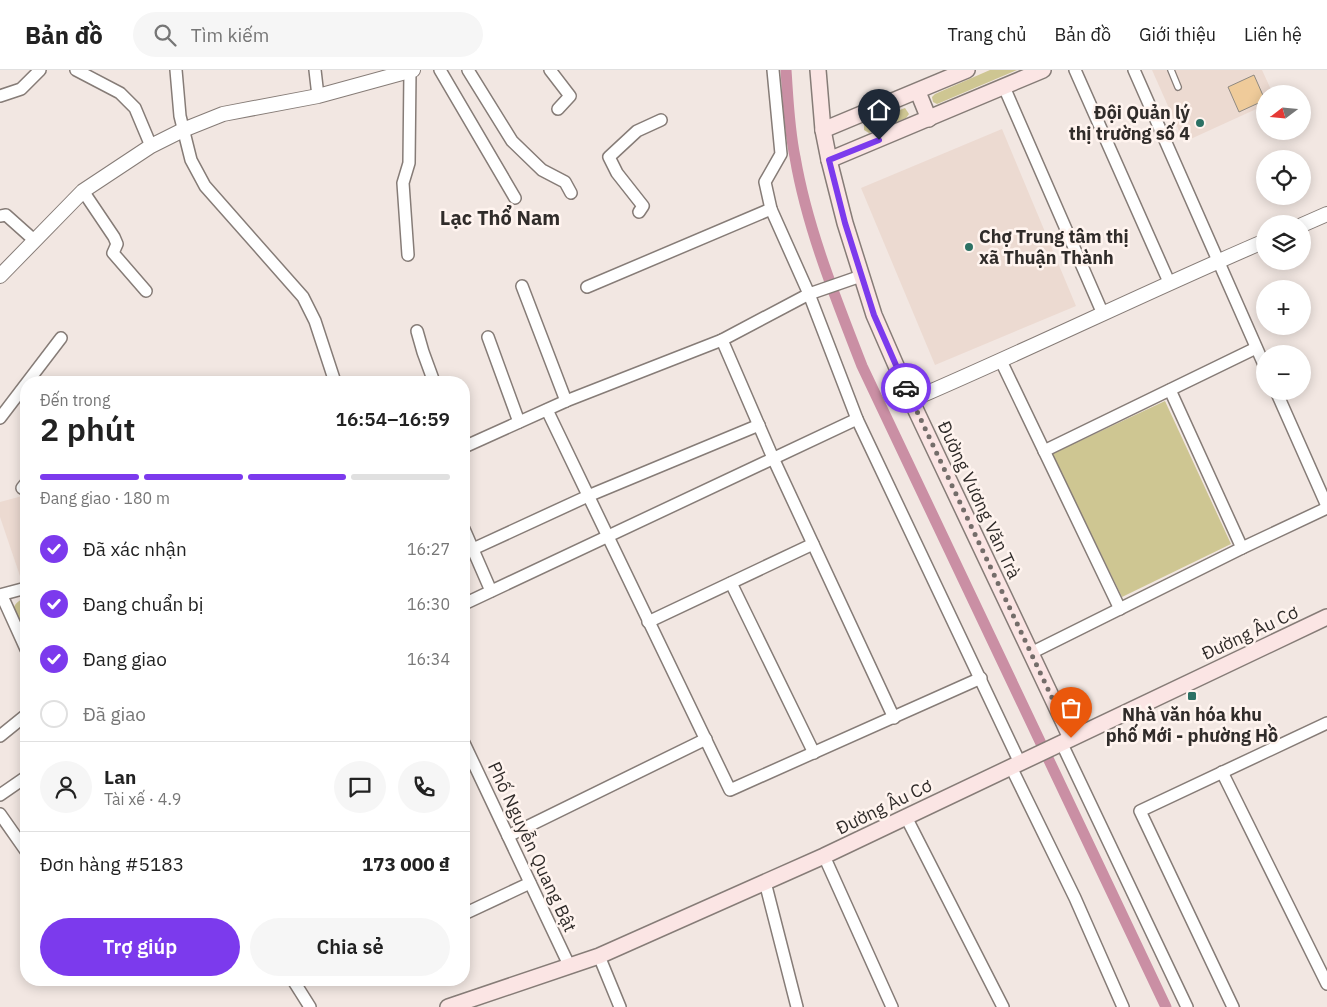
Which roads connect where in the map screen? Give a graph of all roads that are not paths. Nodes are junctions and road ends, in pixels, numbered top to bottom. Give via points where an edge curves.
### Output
1 (40, 70) edge
2 (76, 70) edge
3 (176, 70) edge
4 (315, 70) edge
5 (411, 70) edge
6 (440, 70) edge
7 (468, 70) edge
8 (550, 70) edge
9 (773, 70) edge
10 (818, 70) edge
11 (967, 70) edge
12 (1043, 70) edge
13 (1075, 70) edge
14 (1134, 70) edge
15 (1171, 70) edge
16 (396, 73) edge
17 (1004, 87) junction
18 (1178, 87) dead end
19 (918, 92) junction
20 (0, 96) edge
21 (318, 96) junction
22 (558, 109) dead end
23 (929, 119) junction
24 (661, 120) dead end
25 (183, 130) junction
26 (824, 130) junction
27 (151, 146) junction
28 (829, 160) junction
29 (83, 191) junction
30 (570, 193) dead end
31 (515, 198) dead end
32 (771, 210) junction
33 (639, 212) dead end
34 (1327, 214) edge
35 (0, 216) edge
36 (1311, 221) edge
37 (34, 240) junction
38 (1256, 245) edge
39 (408, 255) dead end
40 (1218, 261) junction
41 (0, 276) edge
42 (854, 278) junction
43 (1169, 282) junction
44 (522, 286) dead end
45 (587, 287) dead end
46 (146, 291) dead end
47 (808, 294) junction
48 (1103, 314) junction
49 (417, 331) dead end
50 (488, 337) dead end
51 (60, 338) dead end
52 (722, 340) junction
53 (1256, 348) joint
54 (1001, 361) junction
55 (32, 376) edge
56 (333, 376) edge
57 (432, 376) edge
58 (1170, 390) junction
59 (20, 391) edge
60 (911, 400) junction
61 (1280, 400) edge
62 (566, 401) junction
63 (546, 410) junction
64 (0, 418) edge
65 (857, 419) junction
66 (519, 422) junction
67 (759, 426) junction
68 (470, 444) edge
69 (1044, 451) junction
70 (773, 458) junction
71 (588, 496) junction
72 (1327, 507) edge
73 (607, 536) junction
74 (470, 542) edge
75 (813, 544) junction
76 (1242, 548) junction
77 (473, 549) junction
78 (731, 582) junction
79 (20, 590) edge
80 (491, 591) junction
81 (1, 596) edge
82 (470, 601) edge
83 (1120, 609) junction
84 (1327, 618) edge
85 (648, 622) junction
86 (20, 636) edge
87 (1031, 653) junction
88 (981, 678) junction
89 (894, 718) junction
90 (20, 720) edge
91 (1327, 723) edge
92 (0, 736) edge
93 (706, 739) junction
94 (1066, 740) junction
95 (814, 753) junction
96 (470, 756) edge
97 (1020, 763) junction
98 (1222, 772) junction
99 (20, 782) edge
100 (0, 794) edge
101 (0, 814) edge
102 (906, 817) junction
103 (508, 836) junction
104 (20, 842) edge
105 (824, 856) junction
106 (765, 882) junction
107 (530, 883) junction
108 (470, 911) edge
109 (599, 956) junction
110 (569, 965) junction
111 (1324, 969) edge
112 (1327, 984) edge
113 (297, 986) edge
114 (310, 1007) edge
115 (448, 1007) edge
116 (620, 1007) edge
117 (797, 1007) edge
118 (892, 1007) edge
119 (1003, 1007) edge
120 (1123, 1007) edge
121 (1187, 1007) edge
122 (1233, 1007) edge

1 - 20 street via 21,89
2 - 27 street via 120,94 135,108
3 - 25 street
4 - 21 street
5 - 16 street
5 - 39 street via 409,163 403,183
6 - 31 street
7 - 30 street via 512,141 542,170 565,182
8 - 22 street via 570,96
9 - 32 street via 781,147 780,157 766,182
10 - 26 main road, Đường Vương Văn Trà
11 - 19 main road
12 - 17 main road
13 - 43 street
14 - 40 street
15 - 18 lane
16 - 21 street
17 - 23 main road
17 - 48 street
19 - 23 main road
19 - 26 main road
21 - 25 street via 223,114
23 - 28 main road
24 - 33 street via 637,131 609,158 643,206
25 - 27 street
25 - 56 street via 191,160 205,186 303,297 315,321
26 - 28 main road, Đường Vương Văn Trà
27 - 29 street
28 - 42 main road, Đường Vương Văn Trà
29 - 37 street
29 - 46 street via 114,237 117,244 113,254
32 - 45 street
32 - 47 street
34 - 36 street
35 - 37 street via 6,215
37 - 41 street
38 - 40 street
40 - 43 street
40 - 53 street
42 - 47 street
42 - 60 main road, Đường Vương Văn Trà
43 - 48 street
44 - 62 street
47 - 52 street
47 - 65 street
48 - 54 street
49 - 57 street
50 - 66 street
51 - 55 street
52 - 62 street
52 - 67 street
53 - 58 street
54 - 60 street
54 - 69 street
58 - 69 street
58 - 76 street
59 - 64 street
60 - 87 main road, Đường Vương Văn Trà
61 - 72 street
62 - 63 street
63 - 66 street
63 - 71 street
65 - 70 street
65 - 88 street
66 - 68 street
67 - 70 street
67 - 71 street
69 - 83 street
70 - 73 street
70 - 75 street
71 - 73 street
71 - 77 street
72 - 76 street
73 - 80 street
73 - 85 street
74 - 77 street
75 - 78 street
75 - 89 street
76 - 83 street
77 - 80 street
78 - 85 street
78 - 95 street
79 - 81 street
80 - 82 street
81 - 86 street
83 - 87 street
84 - 94 main road, Đường Âu Cơ
85 - 93 street
87 - 94 main road, Đường Vương Văn Trà
88 - 89 street
88 - 97 street
89 - 95 street
90 - 92 street
91 - 98 street
93 - 95 street via 730,790
93 - 103 street
94 - 97 main road, Đường Âu Cơ
94 - 121 street
96 - 103 street, Phố Nguyễn Quang Bật
97 - 102 main road, Đường Âu Cơ
97 - 120 street
98 - 111 street
98 - 122 street via 1140,811
99 - 100 street
101 - 104 street
102 - 105 main road, Đường Âu Cơ
102 - 119 street
103 - 107 street, Phố Nguyễn Quang Bật
105 - 106 main road, Đường Âu Cơ
105 - 118 street
106 - 109 main road, Đường Âu Cơ
106 - 117 street
107 - 108 street
107 - 110 street, Phố Nguyễn Quang Bật
109 - 110 main road, Đường Âu Cơ
109 - 116 street
110 - 115 main road, Đường Âu Cơ
111 - 112 street
113 - 114 street

